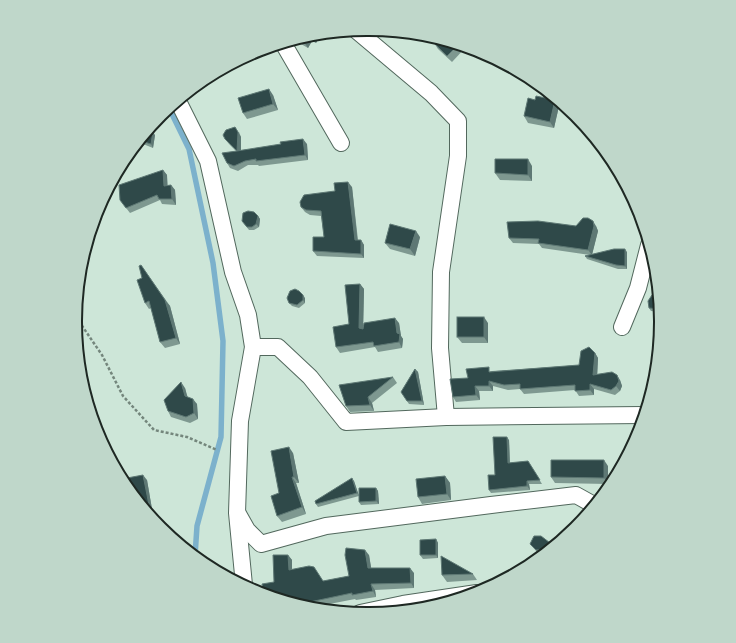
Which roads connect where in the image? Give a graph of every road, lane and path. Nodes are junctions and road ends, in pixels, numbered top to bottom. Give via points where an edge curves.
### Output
1 (364, 36) edge
2 (286, 48) edge
3 (181, 106) edge
4 (341, 143) dead end
5 (646, 257) edge
6 (82, 326) edge
7 (622, 327) dead end
8 (253, 347) junction
9 (637, 415) edge
10 (446, 417) junction
11 (217, 450) dead end
12 (589, 502) edge
13 (237, 513) junction
14 (243, 579) edge
15 (433, 600) edge
16 (396, 606) edge

1 - 10 street via 431,93 458,121 458,156 441,272 440,348
2 - 4 street
3 - 8 street via 208,161 233,272 248,315
5 - 7 street via 638,288
6 - 11 path via 102,355 123,396 154,430 187,437
8 - 10 street via 278,347 310,377 346,422
8 - 13 street via 240,421
9 - 10 street
12 - 13 street via 576,495 490,505 326,526 261,544 247,530
13 - 14 street
15 - 16 street

